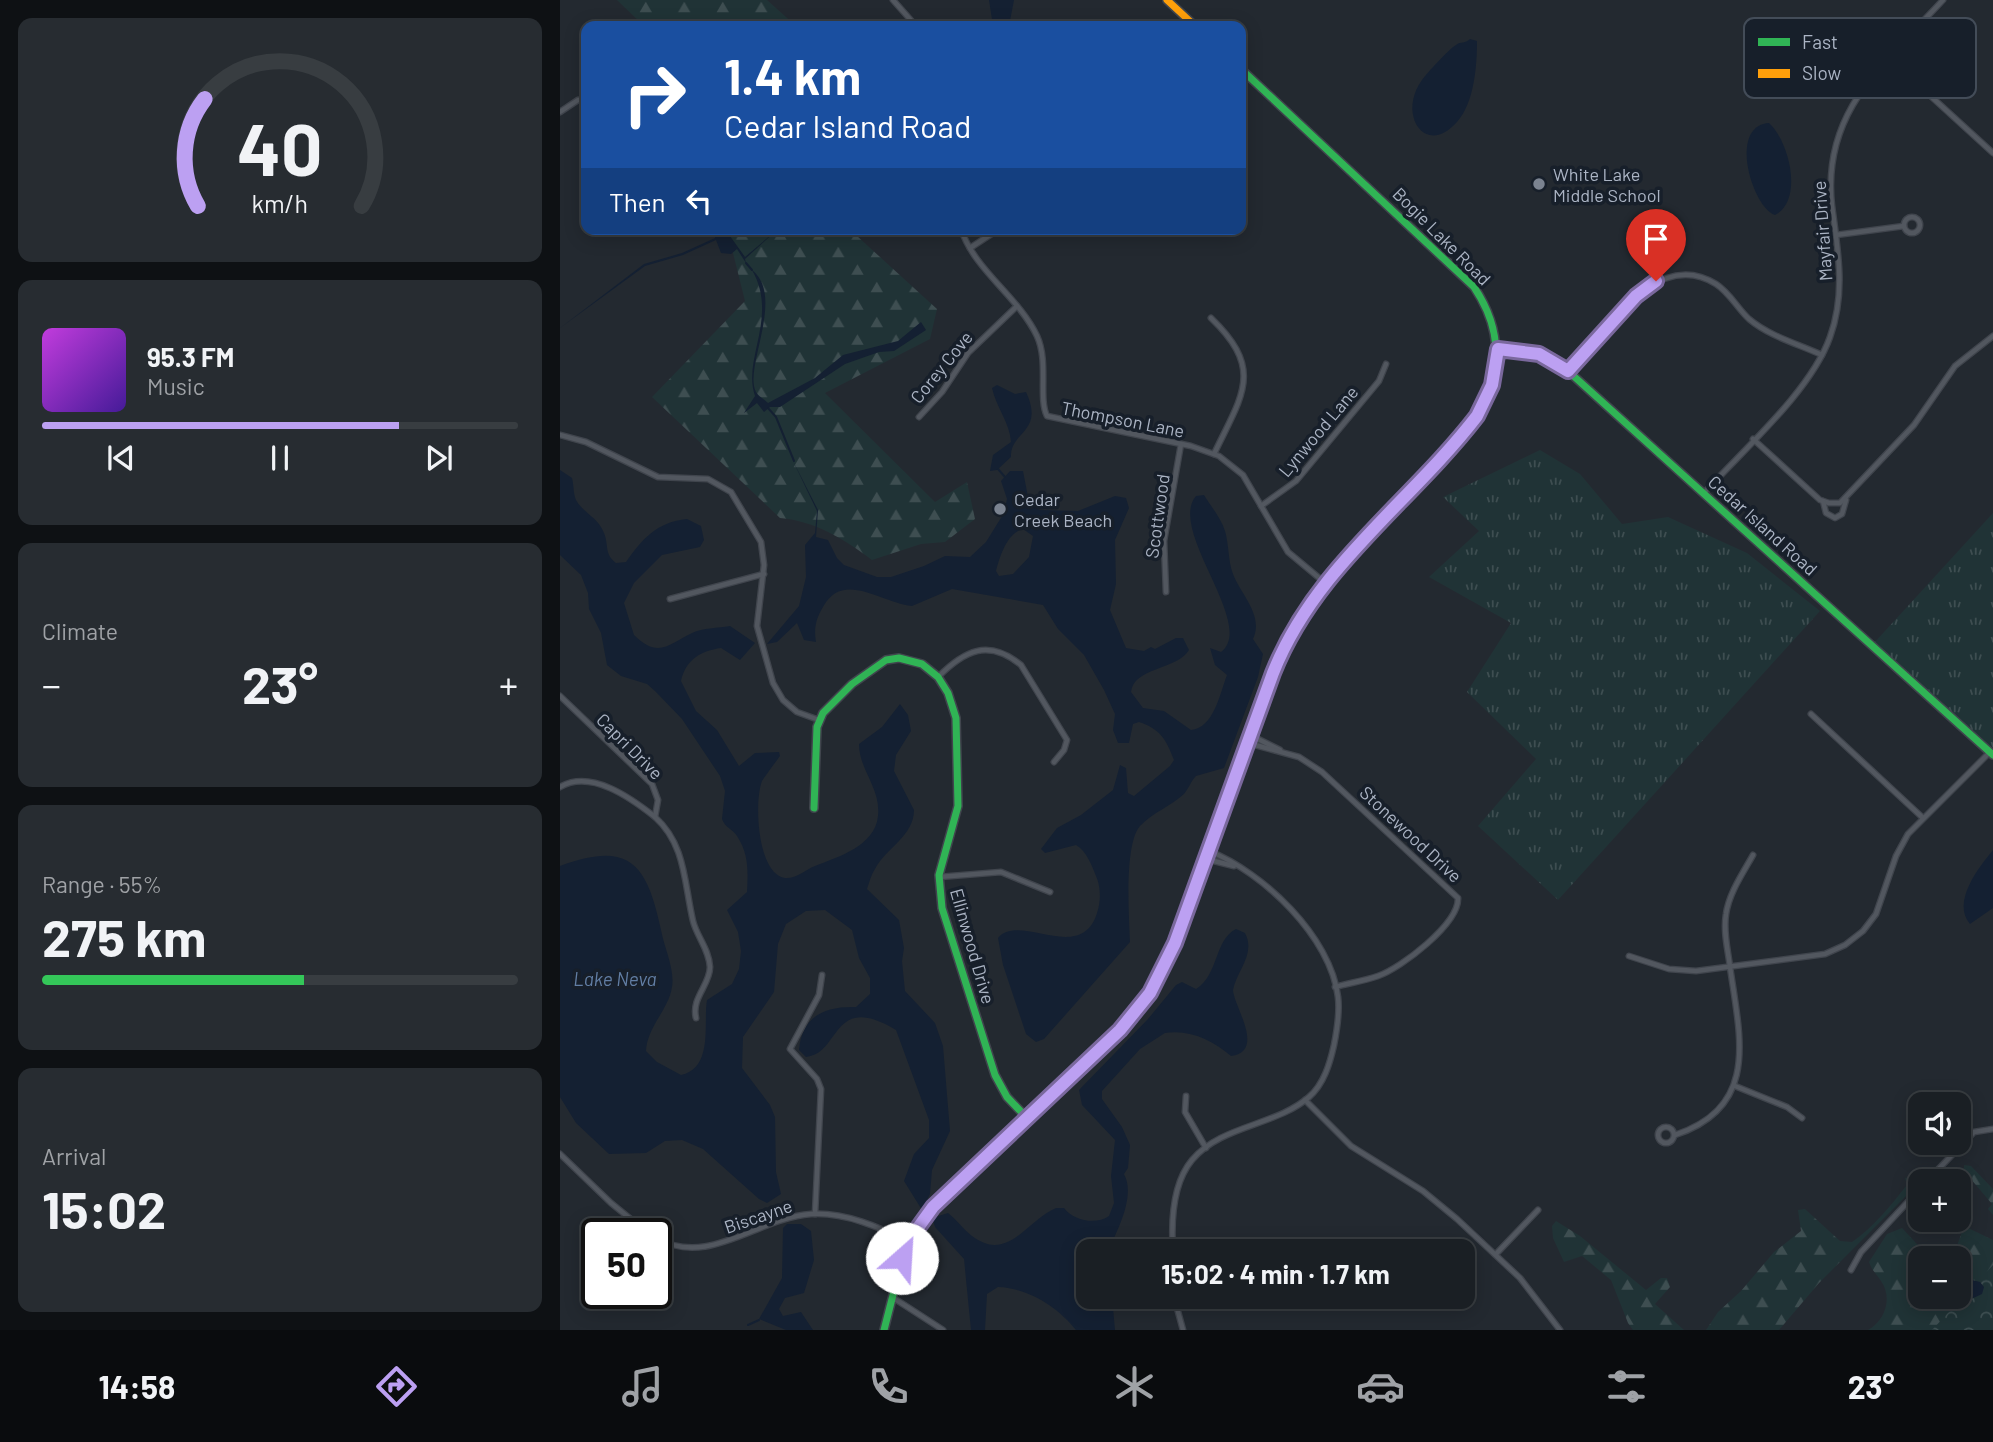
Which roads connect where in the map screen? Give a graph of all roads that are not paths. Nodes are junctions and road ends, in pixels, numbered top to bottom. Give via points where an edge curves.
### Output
1 (892, 0) edge
2 (1167, 0) edge
3 (1943, 0) edge
4 (1926, 18) edge
5 (911, 21) edge
6 (1190, 21) edge
7 (1246, 74) edge
8 (1855, 98) edge
9 (1933, 98) edge
10 (578, 100) dead end
11 (560, 112) edge
12 (1993, 153) edge
13 (1904, 226) dead end
14 (964, 235) edge
15 (990, 235) edge
16 (1836, 235) junction
17 (970, 248) junction
18 (1017, 306) junction
19 (1210, 318) dead end
20 (1993, 336) edge
21 (1498, 349) junction
22 (1822, 355) junction
23 (1386, 364) dead end
24 (1568, 371) junction
25 (919, 417) dead end
26 (560, 435) edge
27 (1753, 439) junction
28 (1181, 444) junction
29 (1214, 454) junction
30 (1704, 493) junction
31 (1847, 499) junction
32 (1823, 501) junction
33 (1261, 506) junction
34 (764, 574) junction
35 (1325, 582) junction
36 (1166, 592) dead end
37 (670, 599) dead end
38 (938, 677) junction
39 (560, 696) edge
40 (1811, 714) dead end
41 (819, 720) junction
42 (1249, 739) junction
43 (1992, 754) edge
44 (1054, 762) dead end
45 (560, 787) edge
46 (814, 808) dead end
47 (654, 817) junction
48 (1923, 817) junction
49 (1207, 855) junction
50 (1753, 855) dead end
51 (939, 877) junction
52 (1050, 892) dead end
53 (1629, 956) dead end
54 (1730, 967) junction
55 (822, 975) dead end
56 (1335, 987) junction
57 (696, 1018) dead end
58 (1735, 1086) junction
59 (1186, 1096) dead end
60 (1306, 1100) junction
61 (1027, 1118) junction
62 (1802, 1118) dead end
63 (1993, 1129) edge
64 (1675, 1135) dead end
65 (1206, 1147) junction
66 (560, 1154) edge
67 (1939, 1169) edge
68 (1908, 1202) edge
69 (1538, 1210) dead end
70 (815, 1214) junction
71 (629, 1218) edge
72 (1173, 1239) edge
73 (909, 1241) junction
74 (672, 1245) edge
75 (1496, 1254) junction
76 (1851, 1270) dead end
77 (892, 1297) junction
78 (1177, 1309) edge
79 (884, 1330) edge
80 (943, 1330) edge
81 (1183, 1330) edge
82 (1560, 1330) edge

1 - 5 street
2 - 6 main road
3 - 4 street, Mayfair Drive
7 - 21 main road, Bogie Lake Road via 1471,282 1490,314
8 - 16 street, Mayfair Drive via 1836,137 1830,183
9 - 12 street
10 - 11 street
13 - 16 street
14 - 17 street, Thompson Lane
15 - 17 street
16 - 22 street, Mayfair Drive via 1839,298
17 - 18 street, Thompson Lane
18 - 25 street, Corey Cove via 968,354
18 - 28 street, Thompson Lane via 1038,338 1045,361 1044,406 1051,419
19 - 29 street via 1235,343 1244,376 1242,394
20 - 31 street via 1955,366 1914,425
21 - 24 main road, Cedar Island Road via 1539,354
21 - 35 main road, Bogie Lake Road via 1492,385 1477,416
22 - 24 street via 1756,324 1714,283 1677,275 1642,290
22 - 27 street, Mayfair Drive via 1803,384
23 - 33 street, Lynwood Lane via 1379,381 1296,481
24 - 30 main road, Cedar Island Road
26 - 34 street via 586,442 658,477 720,483 754,527 761,542
27 - 30 street, Mayfair Drive
27 - 32 street
28 - 29 street, Thompson Lane
28 - 36 street, Scottwood via 1164,541
29 - 33 street, Thompson Lane via 1243,475
30 - 43 main road, Cedar Island Road
31 - 32 street via 1835,504
31 - 32 street via 1842,514 1835,518 1826,513
33 - 35 street, Thompson Lane via 1288,552
34 - 37 street
34 - 41 street via 757,626 773,684 797,712
35 - 42 main road, Bogie Lake Road via 1285,645
38 - 41 main road via 912,659 886,660 836,698
38 - 44 street via 959,658 976,651 992,650 1012,658 1067,740
38 - 51 main road, Ellinwood Drive via 956,718 958,806
39 - 47 street, Capri Drive via 652,784 658,800
40 - 48 street
41 - 46 main road
42 - 49 main road, Bogie Lake Road
42 - 56 street, Stonewood Drive via 1308,761 1458,898 1450,920 1414,956 1380,976
43 - 48 street
45 - 47 street via 579,781 605,787
47 - 57 street via 678,851 693,923 709,958 709,975 695,1007
48 - 54 street via 1896,856 1884,899 1863,931 1845,945 1825,954
49 - 56 street via 1235,866 1268,889 1312,932
49 - 61 main road, Bogie Lake Road via 1171,955 1147,998 1120,1030
50 - 54 street via 1726,915
51 - 52 street via 1001,872
51 - 61 main road, Ellinwood Drive via 942,908 995,1075 1007,1097
53 - 54 street via 1678,971
54 - 58 street via 1741,1054
55 - 70 street via 819,996 790,1049 821,1089
56 - 60 street via 1338,1015 1332,1051 1321,1082
58 - 62 street
58 - 64 street via 1716,1112
59 - 65 street via 1185,1112
60 - 65 street
60 - 75 street via 1352,1146 1423,1191
61 - 73 main road, Bogie Lake Road via 933,1207
63 - 67 street via 1974,1132
65 - 72 street via 1180,1178
66 - 71 street
68 - 76 street via 1861,1252
69 - 75 street
70 - 73 street, Biscayne via 846,1217
70 - 74 street, Biscayne via 774,1222 711,1247
73 - 77 main road, Bogie Lake Road
75 - 82 street
77 - 79 main road, Bogie Lake Road
77 - 80 street
78 - 81 street

